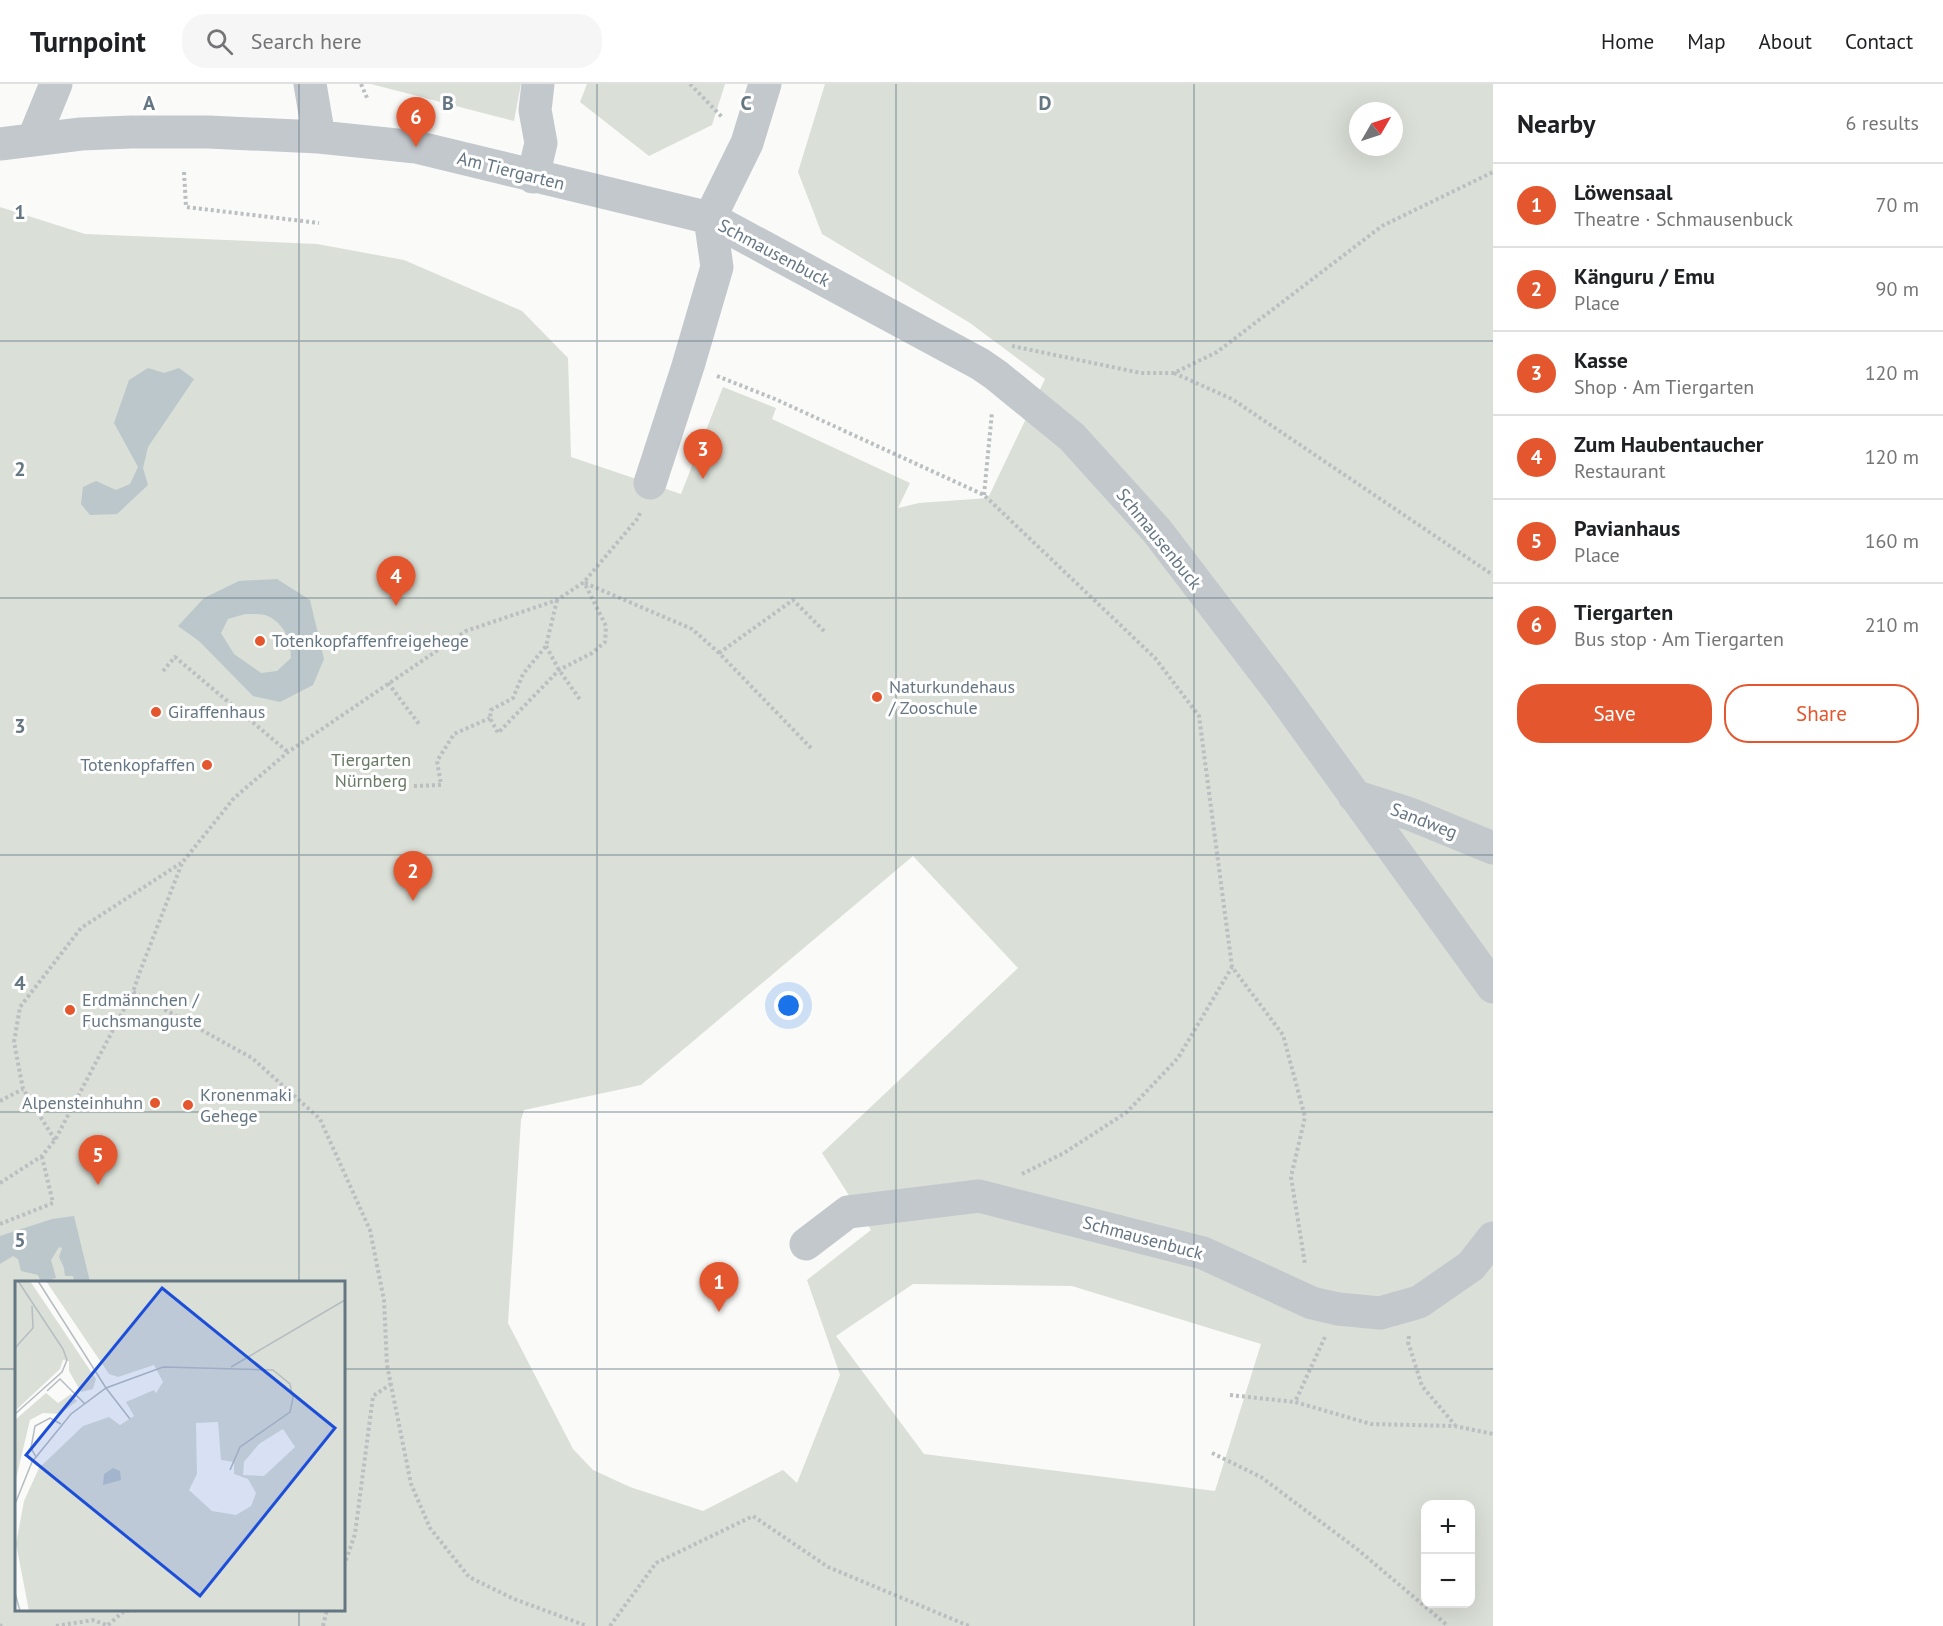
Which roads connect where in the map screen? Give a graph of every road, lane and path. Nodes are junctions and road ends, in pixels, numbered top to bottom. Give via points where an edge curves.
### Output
1 (56, 84) edge
2 (310, 84) edge
3 (361, 84) edge
4 (538, 84) edge
5 (690, 84) edge
6 (765, 84) edge
7 (368, 100) dead end
8 (319, 137) junction
9 (33, 140) junction
10 (747, 143) junction
11 (0, 144) edge
12 (184, 172) dead end
13 (1493, 172) edge
14 (533, 177) junction
15 (710, 218) junction
16 (319, 223) dead end
17 (688, 366) junction
18 (988, 370) junction
19 (1174, 373) junction
20 (650, 483) joint
21 (984, 495) junction
22 (1493, 576) edge
23 (584, 582) junction
24 (557, 600) junction
25 (825, 632) dead end
26 (546, 646) junction
27 (719, 653) junction
28 (559, 670) junction
29 (163, 671) dead end
30 (388, 683) junction
31 (582, 701) dead end
32 (490, 718) junction
33 (419, 724) dead end
34 (811, 748) dead end
35 (288, 752) junction
36 (414, 786) dead end
37 (1354, 796) junction
38 (1493, 848) edge
39 (182, 863) junction
40 (1232, 967) junction
41 (1493, 987) edge
42 (133, 992) junction
43 (23, 1089) junction
44 (0, 1095) edge
45 (7, 1097) junction
46 (0, 1101) edge
47 (55, 1140) junction
48 (42, 1156) junction
49 (0, 1183) edge
50 (978, 1196) junction
51 (0, 1224) edge
52 (1493, 1238) edge
53 (806, 1244) dead end
54 (1419, 1302) junction
55 (1325, 1306) junction
56 (391, 1383) junction
57 (1230, 1395) dead end
58 (1295, 1402) junction
59 (1455, 1426) junction
60 (1493, 1434) edge
61 (1212, 1453) dead end
62 (345, 1563) edge
63 (124, 1611) edge
64 (327, 1611) edge
65 (56, 1626) edge
66 (108, 1626) edge
67 (322, 1626) edge
68 (587, 1626) edge
69 (610, 1626) edge
70 (969, 1626) edge
71 (1448, 1626) edge

1 - 9 street
2 - 8 street
3 - 7 path
4 - 14 street via 535,110 541,142
5 - 10 path
6 - 10 street
8 - 9 street, Am Tiergarten via 131,132
8 - 14 street, Am Tiergarten via 416,147
9 - 11 street, Am Tiergarten
10 - 15 street
12 - 16 path via 186,207
13 - 19 path via 1382,226 1217,352
14 - 15 street, Am Tiergarten
15 - 17 street via 717,267
15 - 18 street, Schmausenbuck
17 - 20 street
17 - 21 path via 775,399
18 - 19 path via 1012,346 1141,374
18 - 21 path
18 - 37 street, Schmausenbuck via 1072,437 1156,531
19 - 22 path via 1232,399
20 - 23 path via 638,518
21 - 40 path via 1155,658 1199,716
23 - 24 path
23 - 27 path via 692,629
23 - 28 path via 606,626 606,642
24 - 26 path
24 - 30 path via 466,631
25 - 27 path via 793,600
26 - 28 path
26 - 32 path via 523,674 513,698 491,710
27 - 34 path
28 - 31 path
28 - 32 path via 498,734
29 - 35 path via 175,657
30 - 33 path
30 - 35 path
32 - 36 path via 454,734 437,761 441,784
35 - 39 path via 234,798
37 - 38 street, Sandweg
37 - 41 street, Schmausenbuck
39 - 42 path
39 - 43 path via 81,928 20,1007 14,1042
40 - 50 path via 1178,1058 1127,1112 1064,1153
40 - 55 path via 1283,1035 1305,1117 1292,1177
42 - 47 path
42 - 56 path via 252,1059 320,1119 370,1230 384,1300
43 - 45 path
43 - 47 path
44 - 45 path
45 - 46 path
47 - 48 path
48 - 49 path
48 - 51 path via 52,1203
50 - 53 street, Schmausenbuck via 848,1212
50 - 55 street, Schmausenbuck via 1203,1253
52 - 54 street, Schmausenbuck via 1472,1266
54 - 55 street, Schmausenbuck via 1380,1313
54 - 59 path via 1408,1342 1422,1386
55 - 58 path
56 - 62 path via 373,1396 355,1533
56 - 68 path via 411,1484 429,1528 469,1578
57 - 58 path
58 - 59 path via 1371,1424
59 - 60 path
61 - 71 path via 1261,1476 1357,1548
63 - 66 path
64 - 67 path
65 - 66 path via 93,1620
69 - 70 path via 656,1563 753,1516 828,1567

